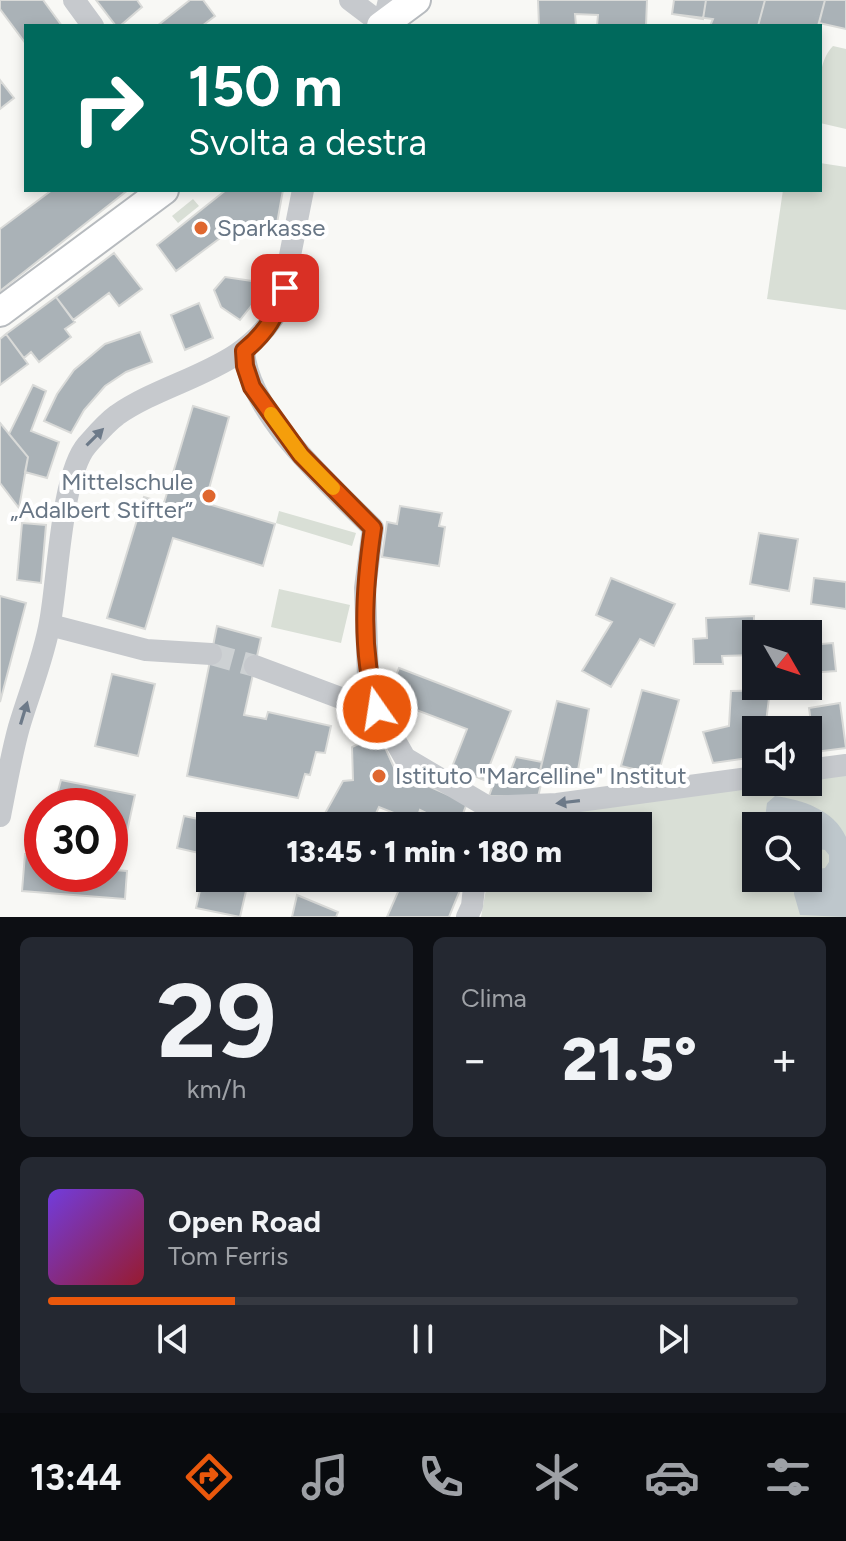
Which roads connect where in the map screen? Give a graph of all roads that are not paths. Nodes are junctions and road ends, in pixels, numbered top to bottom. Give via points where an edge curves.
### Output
1 (74, 0) edge
2 (350, 0) edge
3 (416, 0) edge
4 (384, 17) edge
5 (92, 24) edge
6 (161, 192) edge
7 (303, 192) edge
8 (0, 312) edge
9 (244, 351) junction
10 (50, 625) junction
11 (211, 654) tunnel mouth
12 (255, 666) tunnel mouth
13 (377, 709) junction
14 (846, 765) edge
15 (822, 768) edge
16 (742, 779) edge
17 (479, 812) edge
18 (509, 812) edge
19 (0, 816) edge
20 (474, 892) edge
21 (467, 917) edge

1 - 5 street
2 - 4 street
3 - 4 main road
6 - 8 main road
7 - 9 street via 280,306 266,330
10 -> 9 street via 67,507 84,448 116,416
9 - 13 street via 252,387 301,455 373,528 365,588 368,678
10 - 11 street via 146,650
19 -> 10 street via 18,731
12 - 13 street
13 - 17 street via 405,758
14 - 15 street
16 -> 18 street
20 - 21 street

